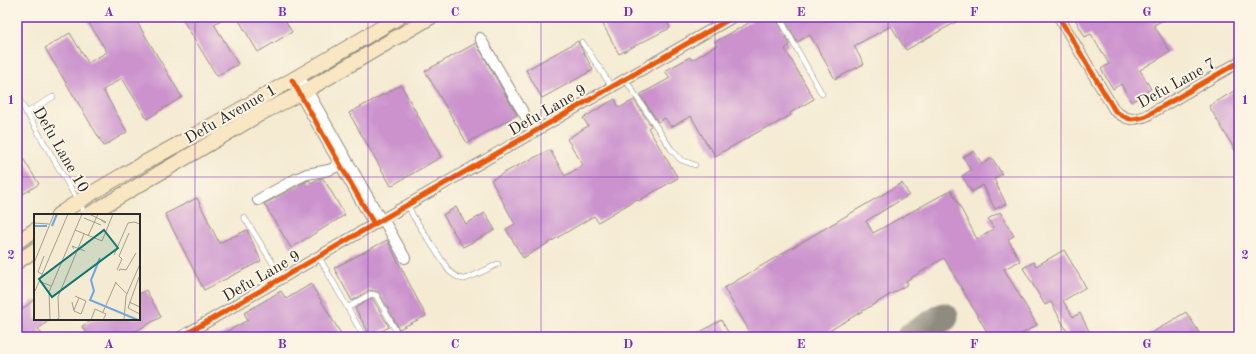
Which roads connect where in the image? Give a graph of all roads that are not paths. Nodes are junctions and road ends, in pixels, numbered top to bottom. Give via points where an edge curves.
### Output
1 (20, 17) edge
2 (399, 17) edge
3 (430, 17) edge
4 (732, 17) edge
5 (779, 17) edge
6 (1059, 17) edge
7 (17, 19) edge
8 (480, 38) dead end
9 (582, 42) dead end
10 (1239, 62) edge
11 (296, 78) junction
12 (625, 79) junction
13 (612, 87) junction
14 (303, 92) junction
15 (822, 94) dead end
16 (17, 96) edge
17 (52, 97) dead end
18 (26, 113) junction
19 (534, 132) junction
20 (340, 165) junction
21 (695, 165) dead end
22 (258, 200) dead end
23 (78, 202) junction
24 (408, 205) junction
25 (60, 214) edge
26 (86, 214) edge
27 (89, 214) edge
28 (244, 217) dead end
29 (379, 221) junction
30 (34, 231) edge
31 (17, 242) edge
32 (34, 251) edge
33 (318, 257) junction
34 (405, 258) dead end
35 (17, 262) edge
36 (498, 264) dead end
37 (282, 278) junction
38 (347, 308) junction
39 (181, 337) edge
40 (364, 337) edge
41 (390, 337) edge

1 - 7 lane
2 - 11 main road, Defu Avenue 1
3 - 14 main road, Defu Avenue 1
4 - 12 street, Defu Lane 9
5 - 15 lane
6 - 10 street, Defu Lane 7 via 1115,111 1127,118 1146,116
8 - 19 street
9 - 13 lane
11 - 14 street
11 - 23 main road, Defu Avenue 1
12 - 13 street, Defu Lane 9
12 - 21 lane via 671,149 681,160
13 - 19 street, Defu Lane 9
14 - 20 street
14 - 27 main road, Defu Avenue 1 via 260,114
14 - 29 street via 316,105
16 - 18 lane, Defu Lane 10
17 - 18 lane
18 - 23 lane, Defu Lane 10
19 - 24 street, Defu Lane 9
20 - 22 street via 301,176
20 - 29 street
23 - 25 main road, Defu Avenue 1
23 - 26 lane, Defu Lane 10
24 - 29 street, Defu Lane 9
24 - 36 lane via 454,275 463,279
28 - 37 lane
29 - 33 street, Defu Lane 9
29 - 34 street
30 - 31 main road
32 - 35 main road
33 - 37 street, Defu Lane 9
33 - 38 lane
37 - 39 street, Defu Lane 9
38 - 40 lane
38 - 41 lane via 372,294 376,295 396,331

